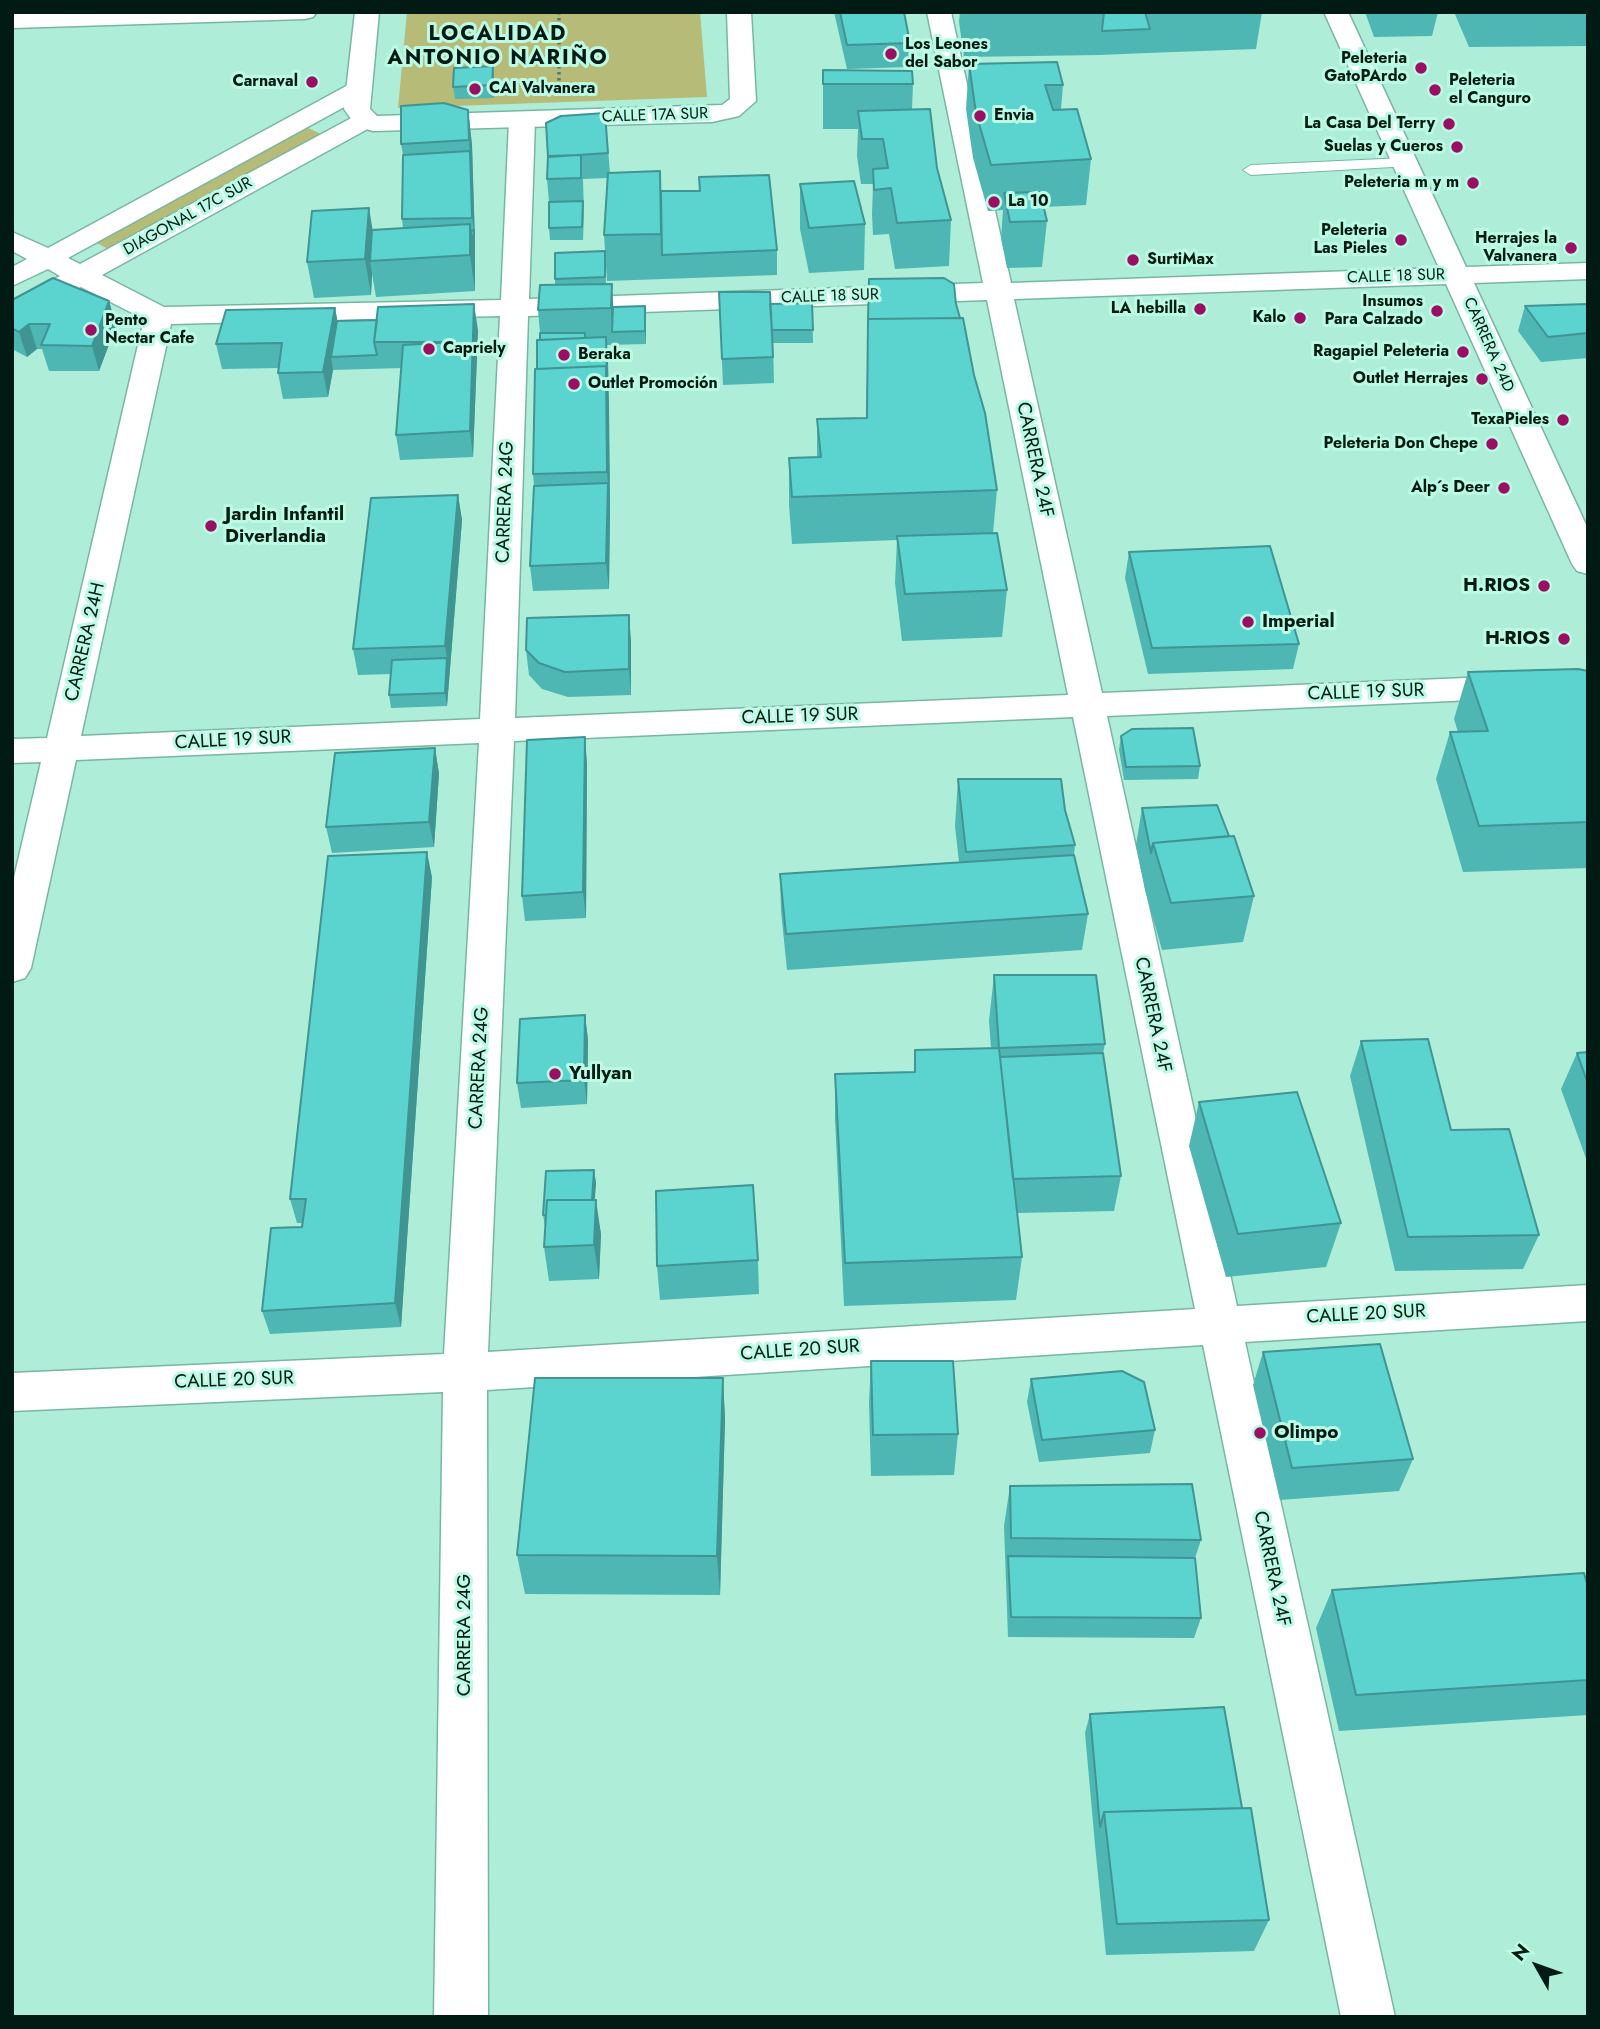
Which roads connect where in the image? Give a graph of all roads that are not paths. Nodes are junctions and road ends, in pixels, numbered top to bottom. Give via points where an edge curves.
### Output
1 (305, 12) edge
2 (367, 12) edge
3 (739, 12) edge
4 (939, 12) edge
5 (1336, 12) edge
6 (12, 21) edge
7 (359, 89) junction
8 (364, 121) junction
9 (522, 121) junction
10 (1405, 163) junction
11 (1251, 170) dead end
12 (12, 240) edge
13 (48, 258) junction
14 (1588, 271) edge
15 (1457, 275) junction
16 (81, 276) junction
17 (12, 278) edge
18 (998, 292) junction
19 (514, 308) junction
20 (12, 313) edge
21 (159, 316) junction
22 (1588, 564) edge
23 (1588, 684) edge
24 (1086, 705) junction
25 (497, 729) junction
26 (62, 749) junction
27 (12, 751) edge
28 (12, 968) edge
29 (1588, 1303) edge
30 (1219, 1324) junction
31 (465, 1372) junction
32 (12, 1392) edge
33 (461, 2017) edge
34 (1368, 2017) edge

1 - 6 street
2 - 7 street
3 - 9 street, CALLE 17A SUR via 744,93 736,108 712,114
4 - 18 street, CARRERA 24F
5 - 10 street, CARRERA 24D
7 - 8 street via 358,116
7 - 13 street, DIAGONAL 17C SUR
8 - 9 street, CALLE 17A SUR via 388,125
8 - 16 street, DIAGONAL 17C SUR
9 - 19 street, CARRERA 24G
10 - 11 lane
10 - 15 street, CARRERA 24D
12 - 13 street, CALLE 18 SUR
13 - 16 street, CALLE 18 SUR
13 - 17 street, DIAGONAL 17C SUR
14 - 15 street, CALLE 18 SUR
15 - 18 street, CALLE 18 SUR
15 - 22 street, CARRERA 24D
16 - 20 street, DIAGONAL 17C SUR
16 - 21 street, CALLE 18 SUR
18 - 19 street, CALLE 18 SUR
18 - 24 street, CARRERA 24F
19 - 21 street, CALLE 18 SUR
19 - 25 street, CARRERA 24G
21 - 26 street, CARRERA 24H
23 - 24 street, CALLE 19 SUR
24 - 25 street, CALLE 19 SUR
24 - 30 street, CARRERA 24F
25 - 26 street, CALLE 19 SUR
25 - 31 street, CARRERA 24G
26 - 27 street, CALLE 19 SUR
26 - 28 street, CARRERA 24H
29 - 30 street, CALLE 20 SUR
30 - 31 street, CALLE 20 SUR
30 - 34 street, CARRERA 24F
31 - 32 street, CALLE 20 SUR
31 - 33 street, CARRERA 24G

